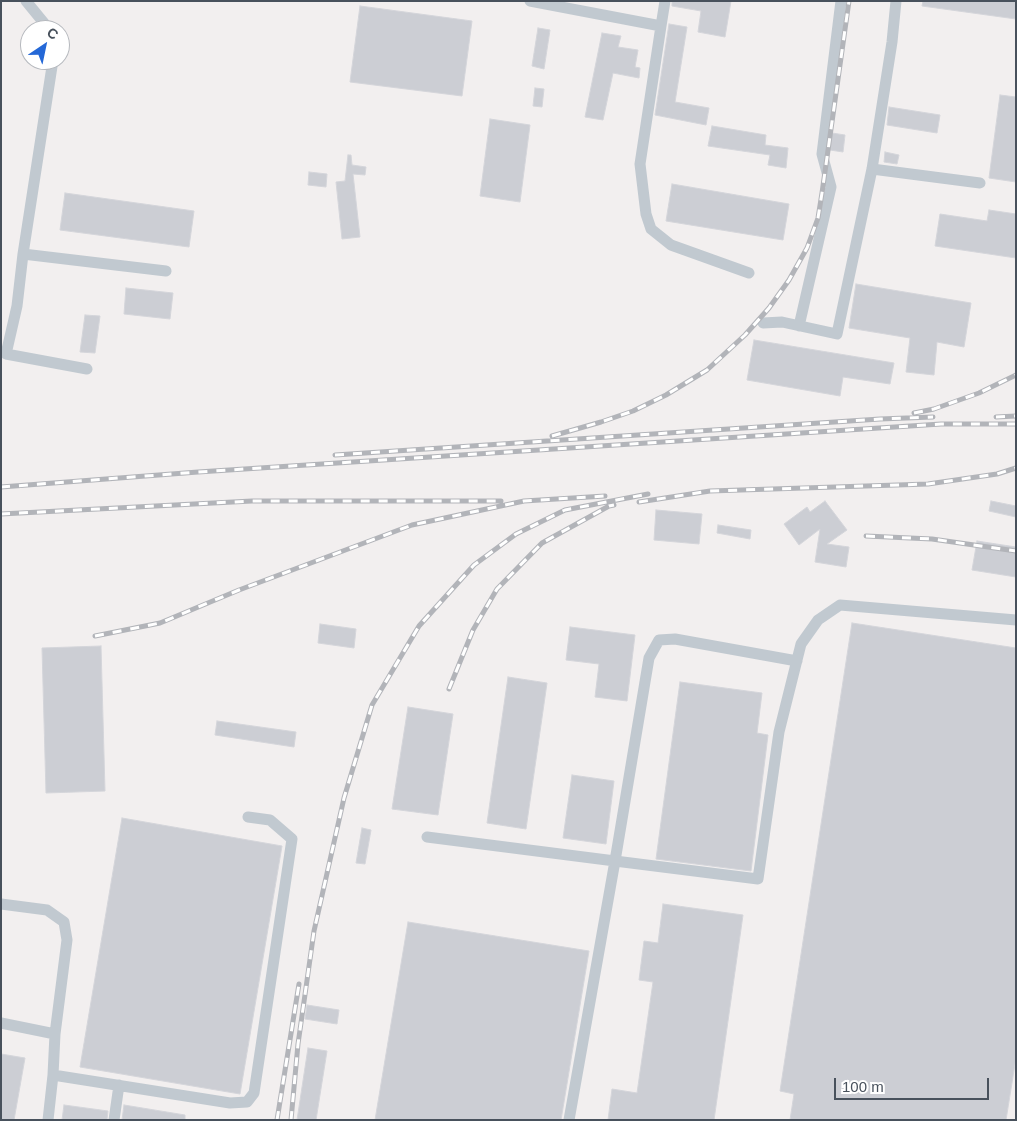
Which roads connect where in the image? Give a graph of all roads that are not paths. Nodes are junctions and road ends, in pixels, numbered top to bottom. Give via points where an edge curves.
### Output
1 (26, 1) edge
2 (530, 1) edge
3 (664, 1) edge
4 (841, 1) edge
5 (896, 1) edge
6 (42, 20) edge
7 (661, 26) junction
8 (51, 70) edge
9 (872, 169) junction
10 (980, 183) dead end
11 (23, 254) junction
12 (166, 271) dead end
13 (749, 273) dead end
14 (763, 323) dead end
15 (800, 326) junction
16 (87, 369) dead end
17 (1016, 620) edge
18 (797, 661) junction
19 (248, 818) dead end
20 (427, 837) dead end
21 (615, 861) junction
22 (1, 904) edge
23 (1, 1023) edge
24 (55, 1034) junction
25 (53, 1075) junction
26 (119, 1086) junction
27 (48, 1120) edge
28 (114, 1120) edge
29 (569, 1120) edge

1 - 6 lane
2 - 7 lane
3 - 7 lane
4 - 15 lane via 822,154 831,186
5 - 9 lane
7 - 13 lane via 640,164 651,229 671,245
8 - 11 lane
9 - 10 lane
9 - 15 lane via 837,334
11 - 12 lane
11 - 16 lane via 17,306 6,354
14 - 15 lane via 782,322
17 - 18 lane via 840,605 818,620 802,644
18 - 21 lane via 779,732 758,879
18 - 21 lane via 675,639 659,640 649,658
19 - 26 lane via 270,820 292,839 254,1093 247,1102 230,1103
20 - 21 lane
21 - 29 lane
22 - 24 lane via 47,910 64,922 68,940
23 - 24 lane
24 - 25 lane
25 - 26 lane
25 - 27 lane
26 - 28 lane

